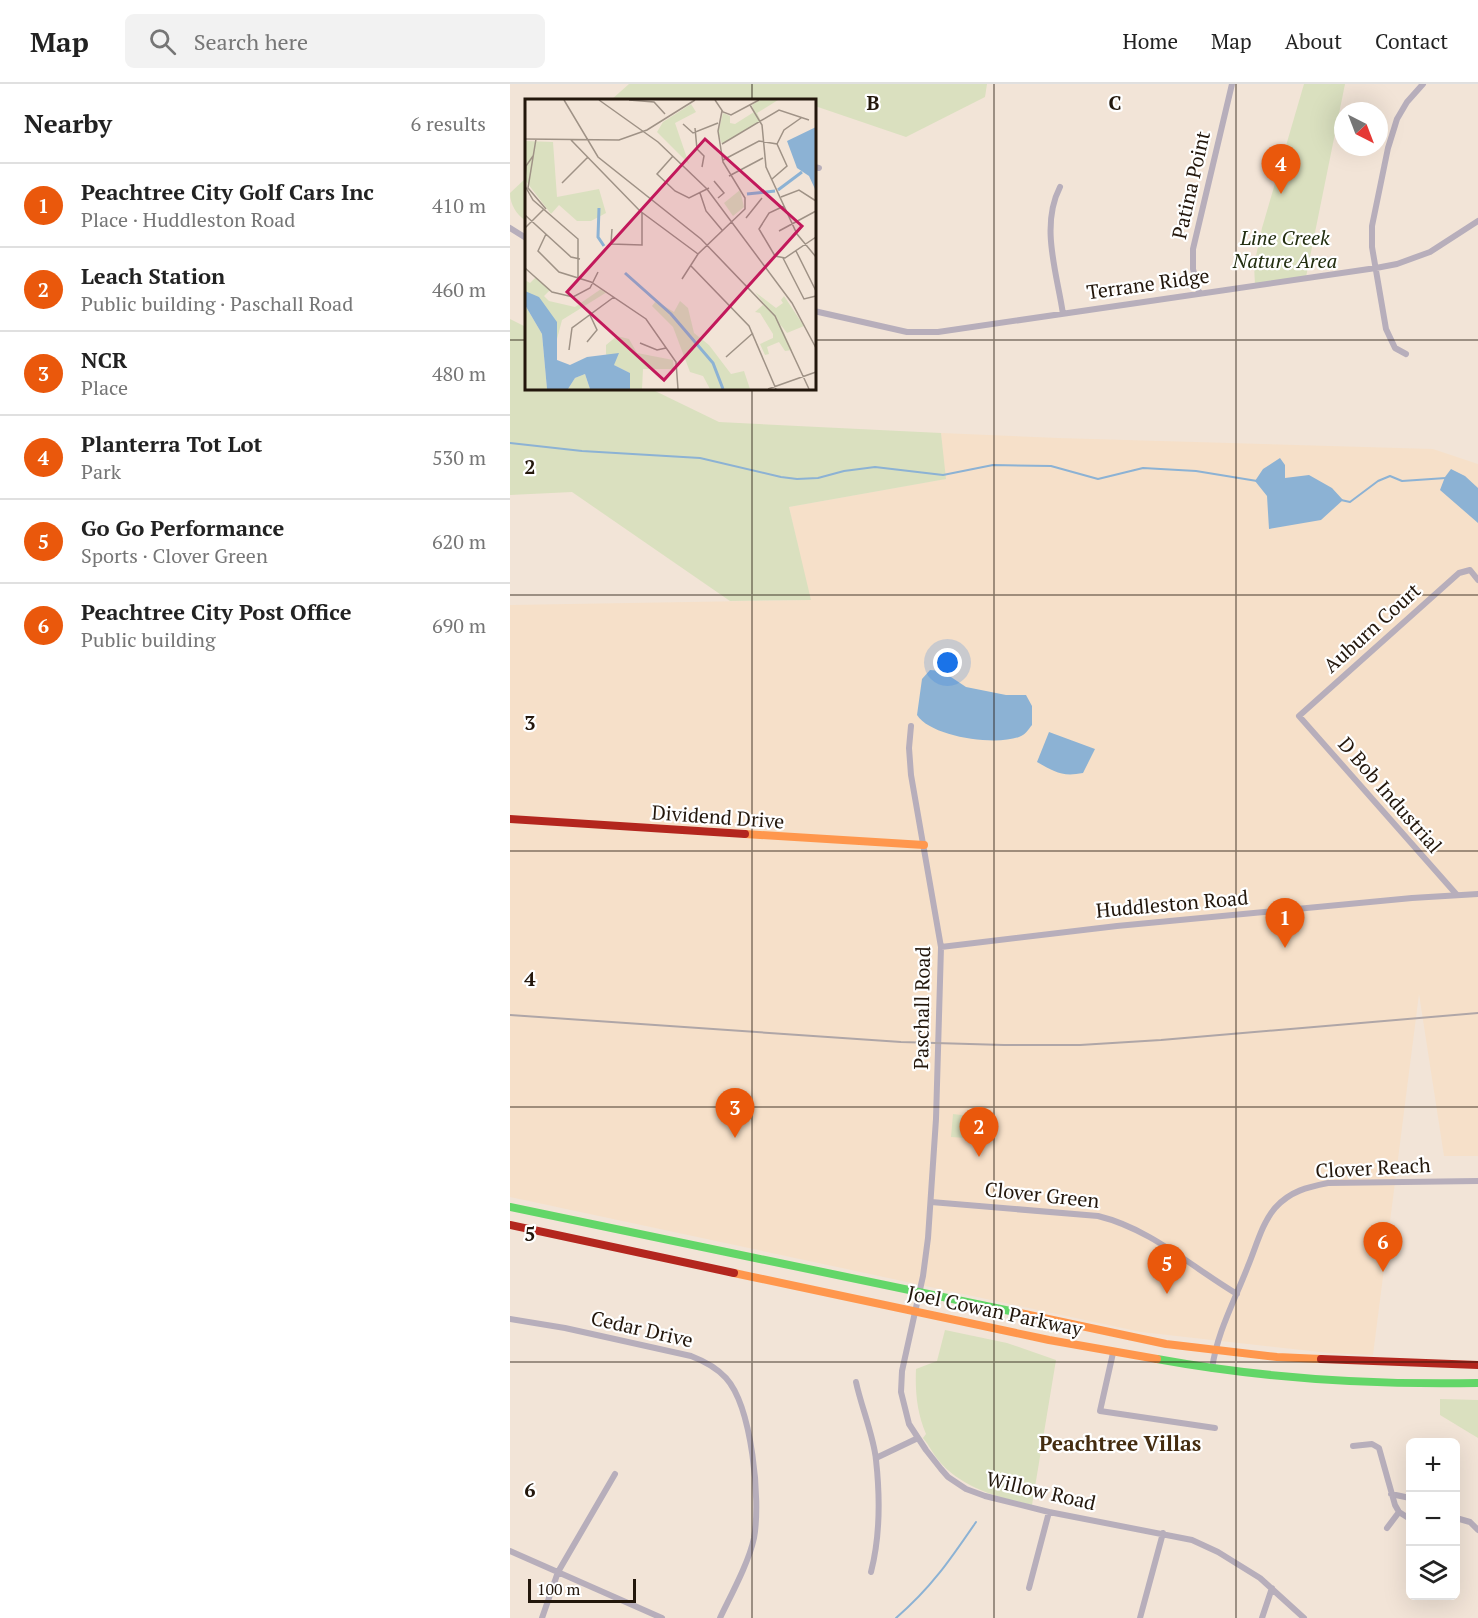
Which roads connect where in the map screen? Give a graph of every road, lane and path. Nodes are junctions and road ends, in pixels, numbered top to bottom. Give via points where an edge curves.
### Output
1 (1232, 84) edge
2 (1423, 84) edge
3 (1060, 187) dead end
4 (1478, 221) edge
5 (510, 228) edge
6 (525, 237) edge
7 (1376, 268) junction
8 (1199, 293) junction
9 (816, 311) edge
10 (1063, 314) junction
11 (1406, 354) dead end
12 (1478, 580) edge
13 (1299, 716) joint
14 (910, 726) dead end
15 (510, 819) edge
16 (924, 845) junction
17 (1478, 894) edge
18 (1457, 895) junction
19 (941, 947) junction
20 (1478, 1180) edge
21 (931, 1202) junction
22 (510, 1207) edge
23 (510, 1226) edge
24 (919, 1293) junction
25 (1237, 1294) junction
26 (915, 1311) junction
27 (510, 1319) edge
28 (1215, 1350) junction
29 (1113, 1353) junction
30 (1478, 1365) edge
31 (1212, 1369) junction
32 (855, 1382) dead end
33 (1478, 1383) edge
34 (1215, 1428) dead end
35 (918, 1438) junction
36 (1353, 1446) dead end
37 (876, 1458) junction
38 (615, 1474) dead end
39 (1391, 1494) junction
40 (1406, 1497) edge
41 (1049, 1512) junction
42 (1399, 1512) junction
43 (1460, 1515) edge
44 (1406, 1516) edge
45 (1460, 1519) edge
46 (1470, 1522) junction
47 (1387, 1528) dead end
48 (1478, 1530) edge
49 (1163, 1533) junction
50 (510, 1551) edge
51 (558, 1572) junction
52 (871, 1572) dead end
53 (1029, 1588) dead end
54 (1272, 1588) junction
55 (542, 1618) edge
56 (662, 1618) edge
57 (720, 1618) edge
58 (1140, 1618) edge
59 (1262, 1618) edge
60 (1304, 1618) edge

1 - 8 street, Patina Point via 1193,249
2 - 7 street via 1401,111 1388,148 1372,226
3 - 10 street via 1049,226
4 - 7 street, Terrane Ridge via 1430,252
5 - 6 street
7 - 8 street, Terrane Ridge
7 - 11 street via 1386,329 1395,348
8 - 10 street, Terrane Ridge
9 - 10 street, Terrane Ridge via 917,333
12 - 13 street, Auburn Court via 1470,570 1459,573
13 - 18 street, D Bob Industrial
14 - 16 street, Paschall Road via 910,775
15 - 16 main road, Dividend Drive
16 - 19 street, Paschall Road
17 - 18 street, Huddleston Road
18 - 19 street, Huddleston Road via 1117,926
19 - 21 street, Paschall Road
20 - 25 street, Clover Reach via 1344,1181 1294,1192 1269,1216
21 - 24 street, Paschall Road
21 - 25 street, Clover Green via 1115,1220 1143,1232
22 - 24 main road, Joel Cowan Parkway
23 - 26 main road, Joel Cowan Parkway
24 - 26 street, Willow Road
24 - 28 main road, Joel Cowan Parkway via 1166,1344
25 - 28 street, Clover Reach
26 - 29 main road, Joel Cowan Parkway
26 - 35 street, Willow Road via 901,1392 909,1424
27 - 57 street, Cedar Drive via 691,1356 714,1367 733,1388 745,1424 758,1505 754,1540
28 - 30 main road, Joel Cowan Parkway via 1278,1357
28 - 31 street, Clover Reach
29 - 31 main road, Joel Cowan Parkway
29 - 34 street via 1100,1411
31 - 33 main road, Joel Cowan Parkway via 1359,1381
32 - 37 street
35 - 37 street
35 - 41 street, Willow Road via 948,1477 966,1489
36 - 39 street via 1372,1444 1379,1448
37 - 52 street via 878,1528
38 - 51 street
39 - 40 street
39 - 42 street
41 - 49 street, Willow Road
41 - 53 street
42 - 44 street
42 - 47 street
43 - 46 street
45 - 46 street
46 - 48 street
49 - 54 street, Willow Road via 1218,1552
49 - 58 street
50 - 51 street
51 - 55 street
51 - 56 street
54 - 59 street
54 - 60 street, Willow Road

